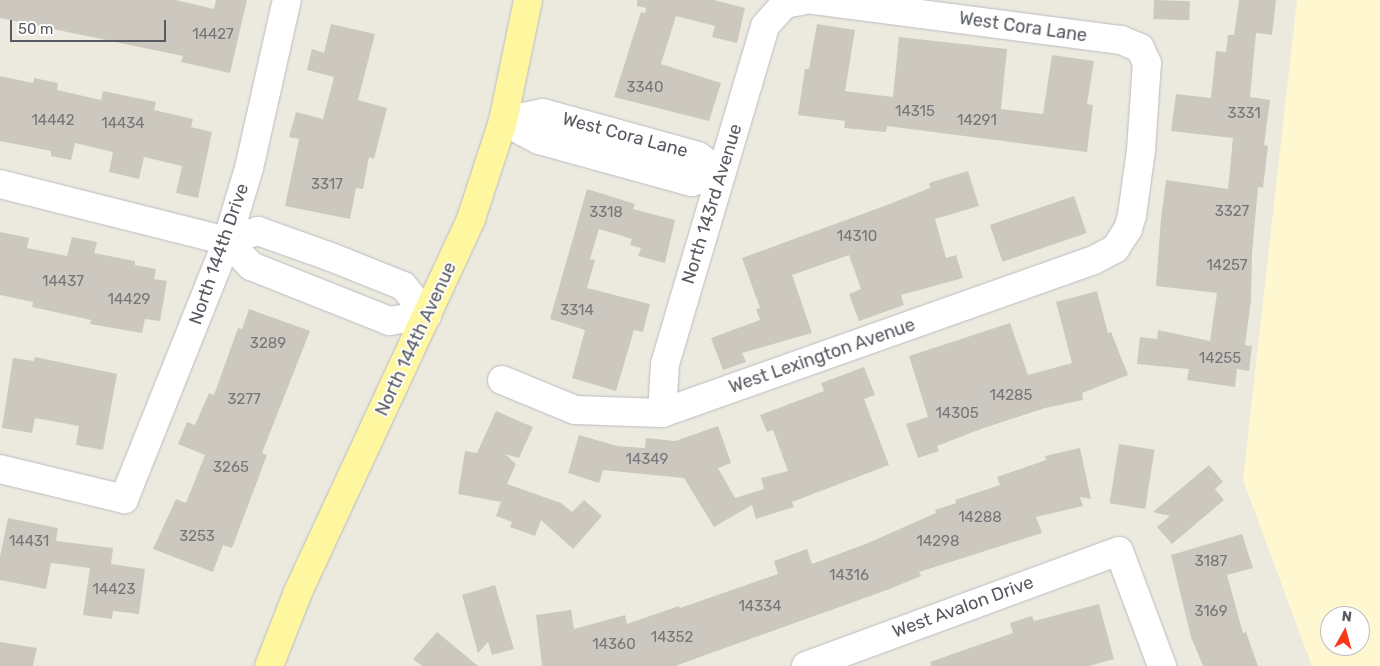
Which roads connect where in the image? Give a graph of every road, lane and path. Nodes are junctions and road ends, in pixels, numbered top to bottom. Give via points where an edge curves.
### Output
1 (287, 0) edge
2 (528, 0) edge
3 (815, 0) edge
4 (795, 2) edge
5 (503, 121) junction
6 (722, 173) junction
7 (0, 184) edge
8 (1128, 228) joint
9 (226, 242) junction
10 (427, 315) junction
11 (502, 380) dead end
12 (662, 413) junction
13 (0, 469) edge
14 (269, 666) edge
15 (806, 666) edge
16 (1162, 666) edge

1 - 9 street, North 144th Drive via 249,168
2 - 5 main road, North 144th Avenue
3 - 8 street, West Cora Lane via 1121,40 1140,48 1147,63 1147,73 1141,150
4 - 6 street, North 143rd Avenue via 765,26
5 - 6 street, West Cora Lane via 544,113 698,156
5 - 10 main road, North 144th Avenue via 471,219
6 - 12 street, North 143rd Avenue via 665,364
7 - 9 street
8 - 12 street, West Lexington Avenue via 1115,248 1092,261
9 - 10 street via 251,266 389,321
9 - 10 street via 258,231 330,257 404,286
9 - 13 street, North 144th Drive via 124,499
10 - 14 main road, North 144th Avenue via 298,592
11 - 12 street, West Lexington Avenue via 575,410
15 - 16 street, West Avalon Drive via 1120,551

